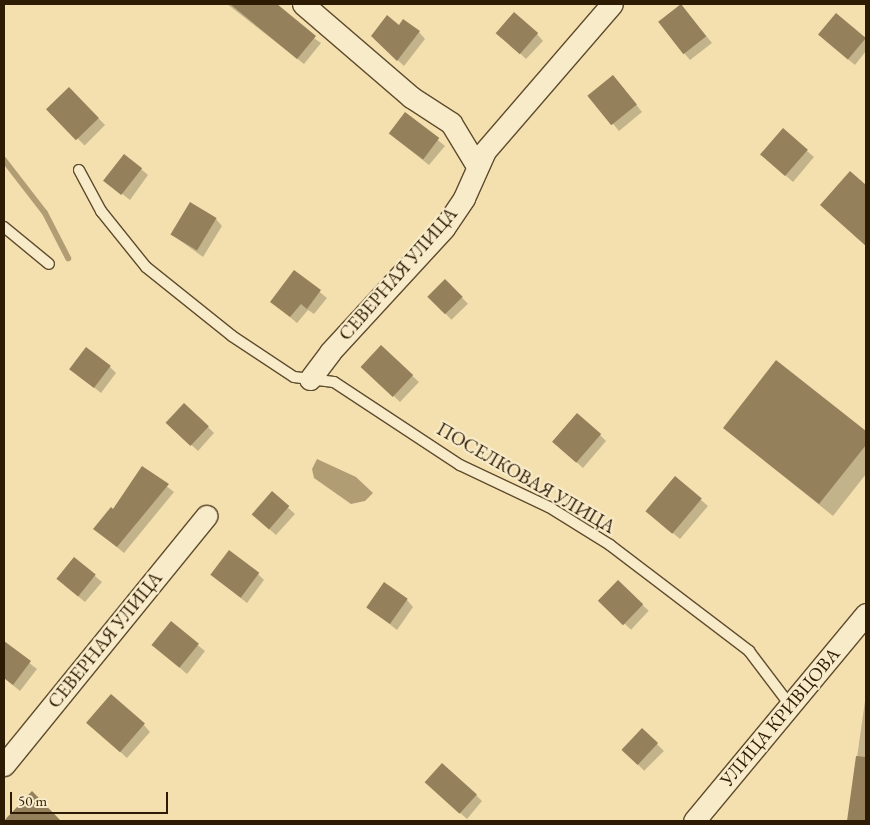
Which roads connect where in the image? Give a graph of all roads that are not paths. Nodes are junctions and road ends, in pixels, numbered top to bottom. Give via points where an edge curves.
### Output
1 (303, 4) edge
2 (612, 4) edge
3 (477, 166) junction
4 (79, 170) dead end
5 (4, 226) edge
6 (49, 264) dead end
7 (310, 379) junction
8 (206, 516) dead end
9 (866, 614) edge
10 (790, 705) junction
11 (4, 765) edge
12 (694, 821) edge

1 - 3 street via 411,97 451,123
2 - 3 street, СЕВЕРНАЯ УЛИЦА via 498,135
3 - 7 street, СЕВЕРНАЯ УЛИЦА via 464,198 444,228 330,352
4 - 7 lane, ПОСЕЛКОВАЯ УЛИЦА via 101,211 162,282 279,369 294,378
5 - 6 lane
7 - 10 lane, ПОСЕЛКОВАЯ УЛИЦА via 334,382 460,465 549,507 610,545 750,651
8 - 11 street, СЕВЕРНАЯ УЛИЦА
9 - 10 street, УЛИЦА КРИВЦОВА
10 - 12 street, УЛИЦА КРИВЦОВА

